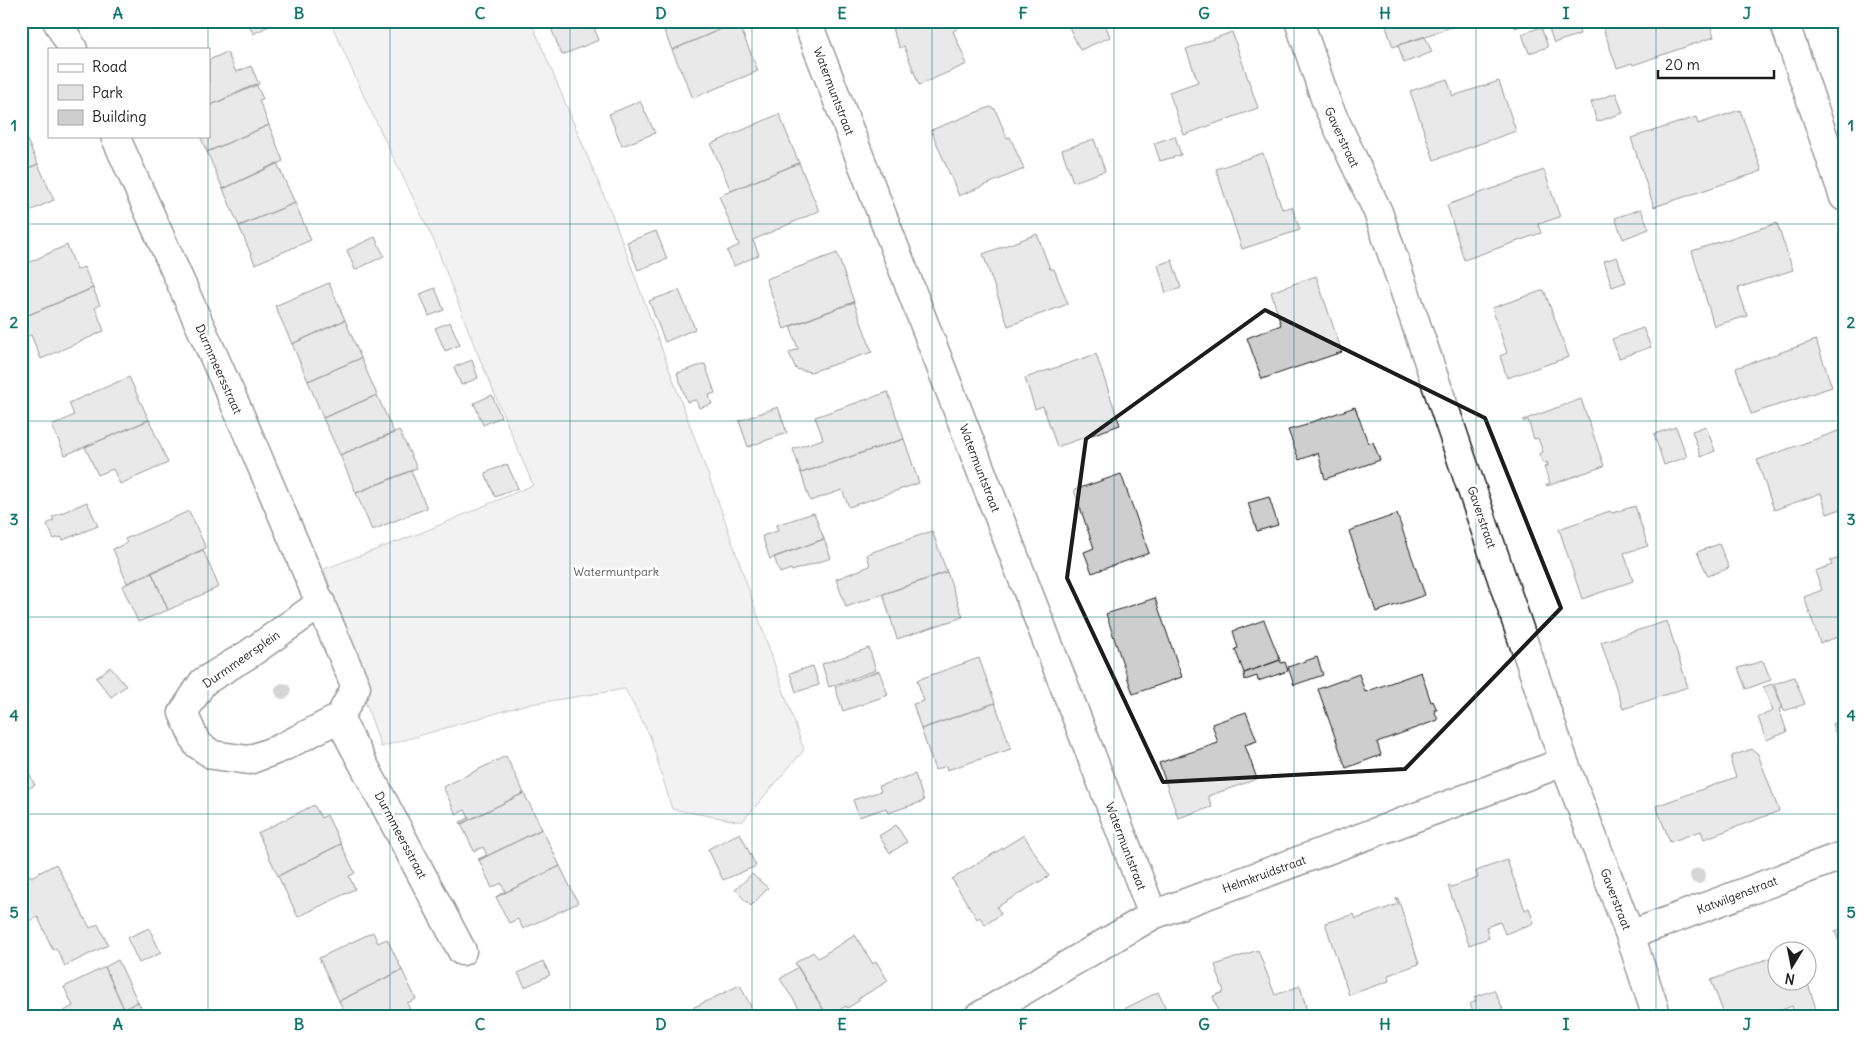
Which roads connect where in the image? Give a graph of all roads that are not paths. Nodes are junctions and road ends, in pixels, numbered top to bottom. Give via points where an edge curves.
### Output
1 (57, 21) edge
2 (807, 21) edge
3 (1298, 21) edge
4 (1784, 21) edge
5 (71, 48) edge
6 (116, 138) edge
7 (1844, 197) edge
8 (321, 603) junction
9 (339, 718) junction
10 (1564, 762) junction
11 (1844, 855) edge
12 (1153, 915) junction
13 (1630, 936) junction
14 (462, 951) dead end
15 (978, 1017) edge
16 (1657, 1017) edge

1 - 5 street
2 - 12 street, Watermuntstraat
3 - 10 street, Gaverstraat via 1326,104 1378,212
4 - 7 street
6 - 8 street, Durmmeersstraat
8 - 9 street via 356,687
8 - 9 street, Durmmeersplein via 203,682 183,713 197,744 212,755 249,760 282,748
9 - 14 street, Durmmeersstraat
10 - 12 street, Helmkruidstraat
10 - 13 street, Gaverstraat
11 - 13 street, Katwilgenstraat
12 - 15 street, Helmkruidstraat
13 - 16 street, Gaverstraat

